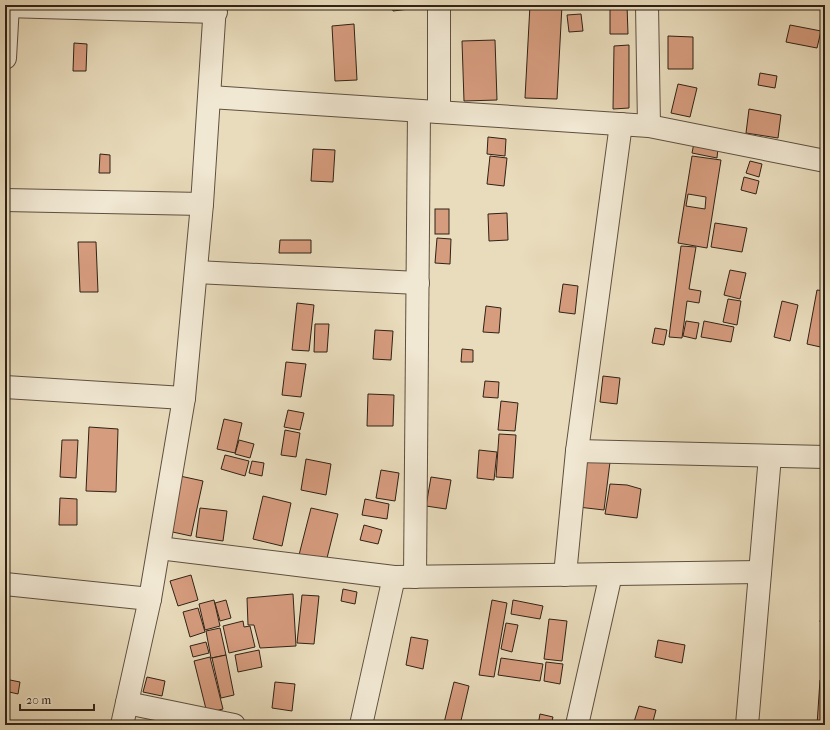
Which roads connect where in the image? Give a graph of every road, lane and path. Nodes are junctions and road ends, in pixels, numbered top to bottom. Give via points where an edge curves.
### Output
1 (439, 5) edge
2 (647, 5) edge
3 (7, 6) edge
4 (216, 9) edge
5 (5, 58) edge
6 (210, 97) junction
7 (429, 111) junction
8 (621, 124) junction
9 (650, 126) junction
10 (825, 161) edge
11 (5, 200) edge
12 (202, 204) junction
13 (196, 272) junction
14 (418, 283) junction
15 (5, 387) edge
16 (184, 398) junction
17 (577, 451) junction
18 (770, 456) junction
19 (825, 457) edge
20 (159, 548) junction
21 (760, 572) junction
22 (611, 574) junction
23 (565, 575) junction
24 (405, 577) junction
25 (5, 584) edge
26 (150, 599) junction
27 (127, 703) junction
28 (122, 725) edge
29 (234, 725) edge
30 (361, 725) edge
31 (577, 725) edge
32 (747, 725) edge

1 - 7 street
2 - 9 street
3 - 4 street
3 - 5 street
4 - 6 street
6 - 7 street
6 - 12 street
7 - 8 street
7 - 14 street
8 - 9 street
8 - 17 street
9 - 10 street
11 - 12 street
12 - 13 street
13 - 14 street
13 - 16 street
14 - 24 street
15 - 16 street
16 - 20 street
17 - 18 street
17 - 23 street
18 - 19 street
18 - 21 street
20 - 24 street
20 - 26 street
21 - 22 street
21 - 32 street
22 - 23 street
22 - 31 street
23 - 24 street
24 - 30 street
25 - 26 street
26 - 27 street
27 - 28 street
27 - 29 street

